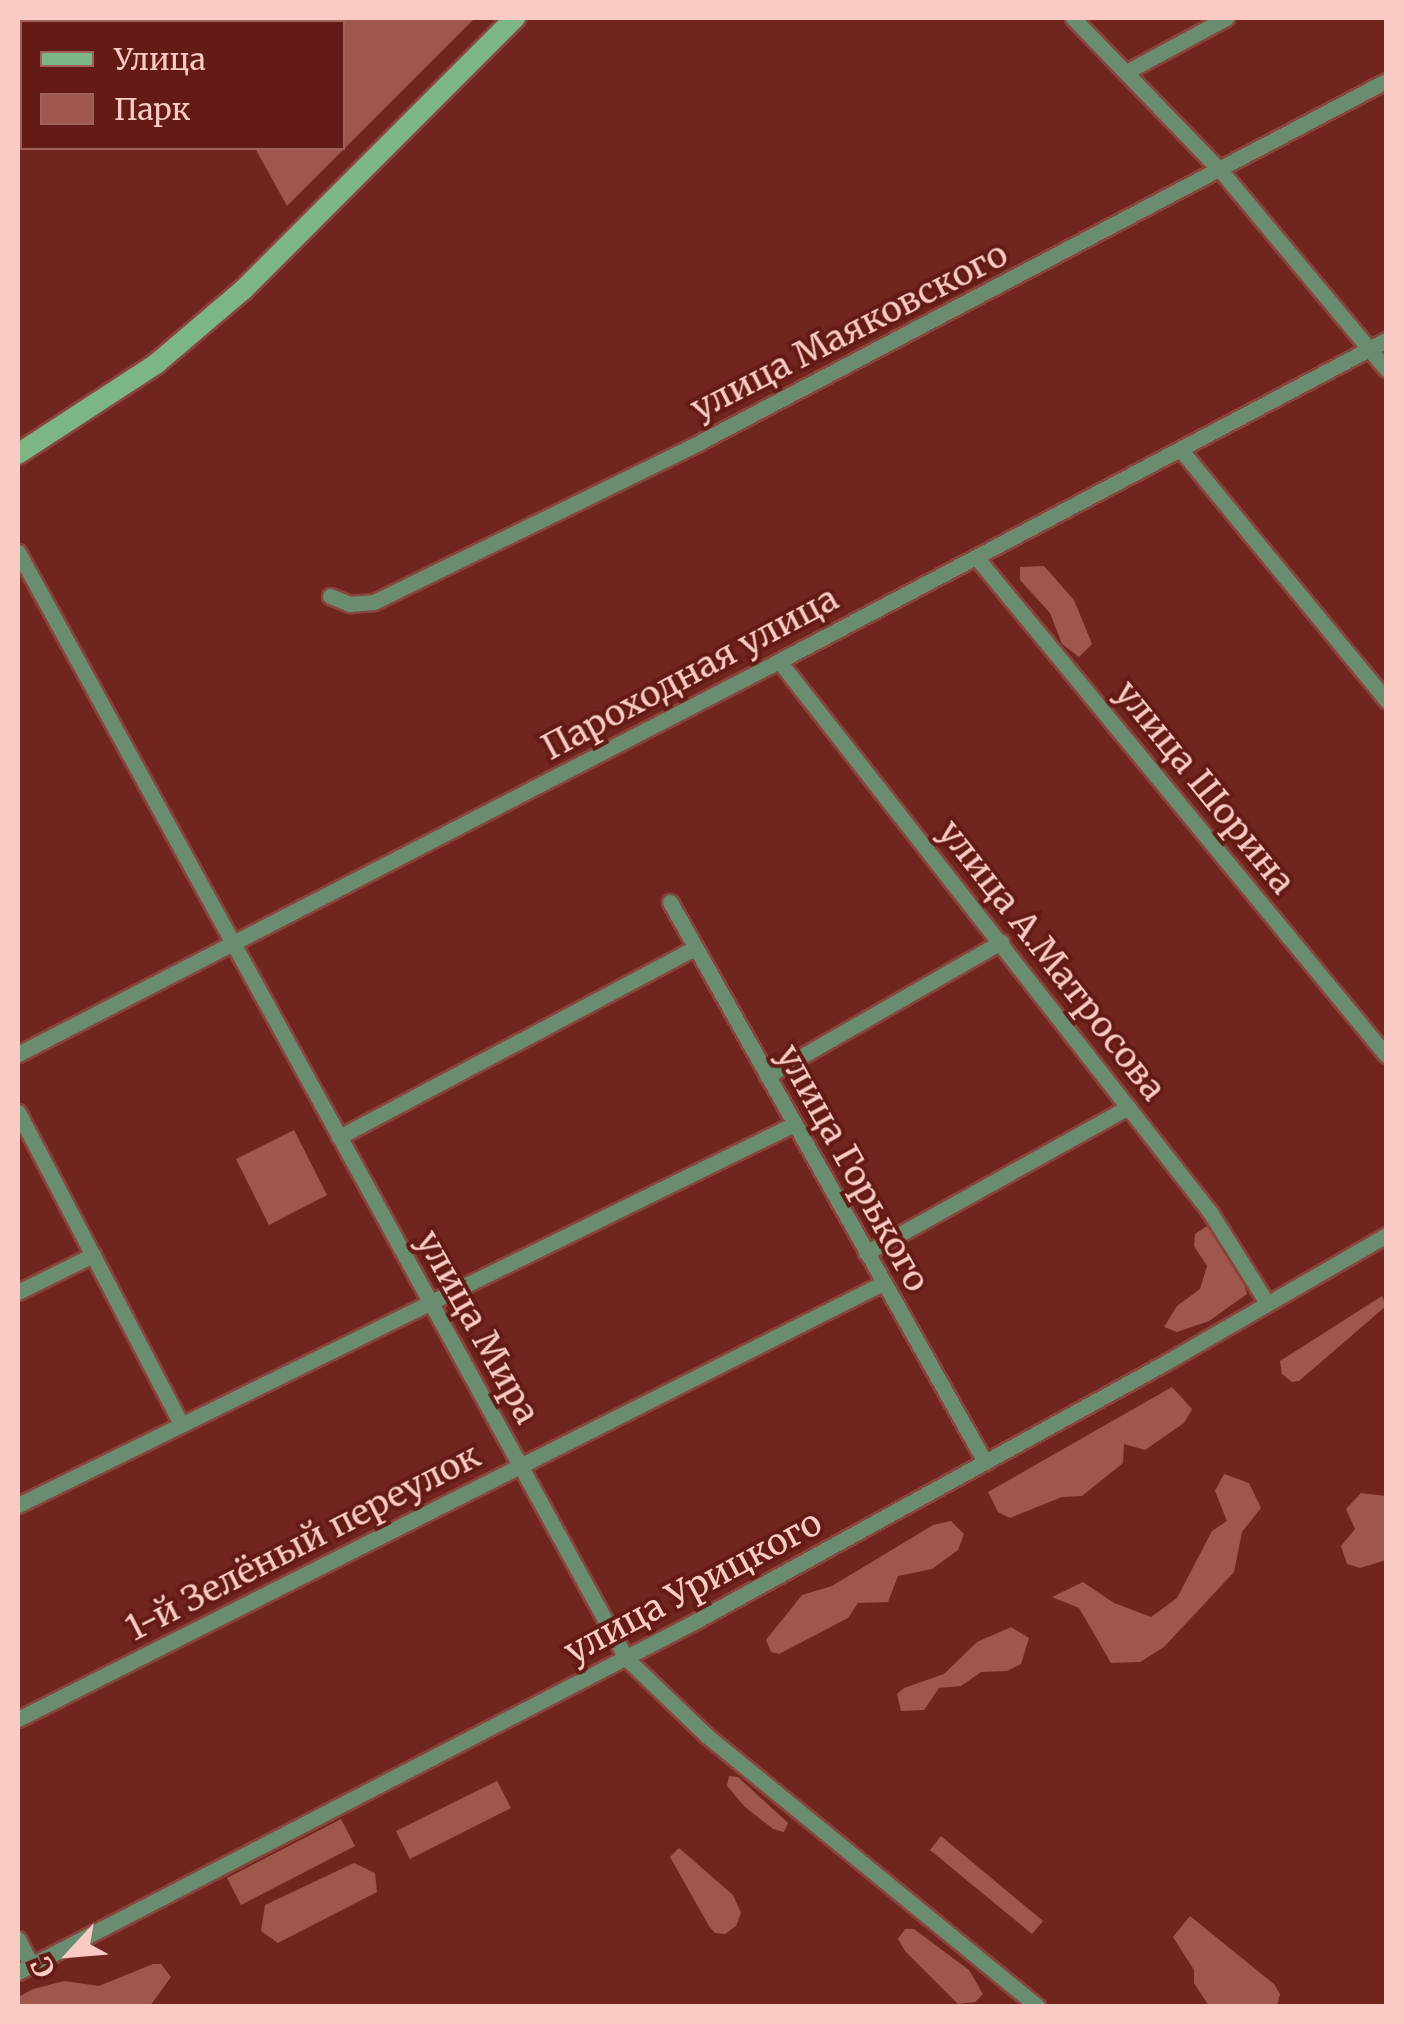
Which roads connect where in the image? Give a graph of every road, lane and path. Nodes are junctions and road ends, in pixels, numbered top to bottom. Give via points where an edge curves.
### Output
1 (515, 18) edge
2 (1074, 18) edge
3 (1226, 18) edge
4 (1126, 72) junction
5 (1386, 81) edge
6 (1220, 171) junction
7 (1386, 340) edge
8 (1370, 349) junction
9 (1386, 369) edge
10 (1180, 449) junction
11 (18, 454) edge
12 (18, 552) edge
13 (976, 557) junction
14 (330, 596) dead end
15 (779, 661) junction
16 (1386, 700) edge
17 (670, 902) dead end
18 (1001, 942) junction
19 (233, 944) junction
20 (695, 948) junction
21 (18, 1054) edge
22 (1386, 1056) edge
23 (767, 1076) junction
24 (1128, 1107) junction
25 (18, 1112) edge
26 (794, 1124) junction
27 (339, 1138) junction
28 (1386, 1236) edge
29 (866, 1252) junction
30 (93, 1255) junction
31 (883, 1283) junction
32 (18, 1292) edge
33 (430, 1302) junction
34 (1266, 1303) junction
35 (181, 1424) junction
36 (985, 1462) junction
37 (520, 1466) junction
38 (18, 1504) edge
39 (626, 1658) junction
40 (18, 1719) edge
41 (18, 1939) edge
42 (24, 1968) edge
43 (1037, 2006) edge

1 - 11 street via 242,290 156,364
2 - 4 street
3 - 4 street
4 - 6 street
5 - 6 street, улица Маяковского
6 - 8 street
6 - 14 street, улица Маяковского via 700,442 374,602 350,604
7 - 8 street, Пароходная улица
8 - 9 street
8 - 10 street, Пароходная улица
10 - 13 street, Пароходная улица
10 - 16 street
12 - 19 street, улица Мира
13 - 15 street, Пароходная улица
13 - 22 street, улица Шорина
15 - 18 street, улица А.Матросова
15 - 19 street, Пароходная улица
17 - 20 street, улица Горького
18 - 23 street
18 - 24 street, улица А.Матросова
19 - 21 street, Пароходная улица
19 - 27 street, улица Мира
20 - 23 street, улица Горького
20 - 27 street
23 - 26 street, улица Горького
24 - 29 street
24 - 34 street, улица А.Матросова via 1210,1212
25 - 30 street
26 - 29 street, улица Горького
26 - 33 street
27 - 33 street, улица Мира
28 - 34 street, улица Урицкого
29 - 31 street, улица Горького
30 - 32 street
30 - 35 street
31 - 36 street, улица Горького
31 - 37 street, 1-й Зелёный переулок
33 - 35 street
33 - 37 street, улица Мира
34 - 36 street, улица Урицкого
35 - 38 street
36 - 39 street, улица Урицкого
37 - 39 street, улица Мира
37 - 40 street, 1-й Зелёный переулок
39 - 42 street, улица Урицкого
39 - 43 street, улица Мира via 706,1736
41 - 42 street

